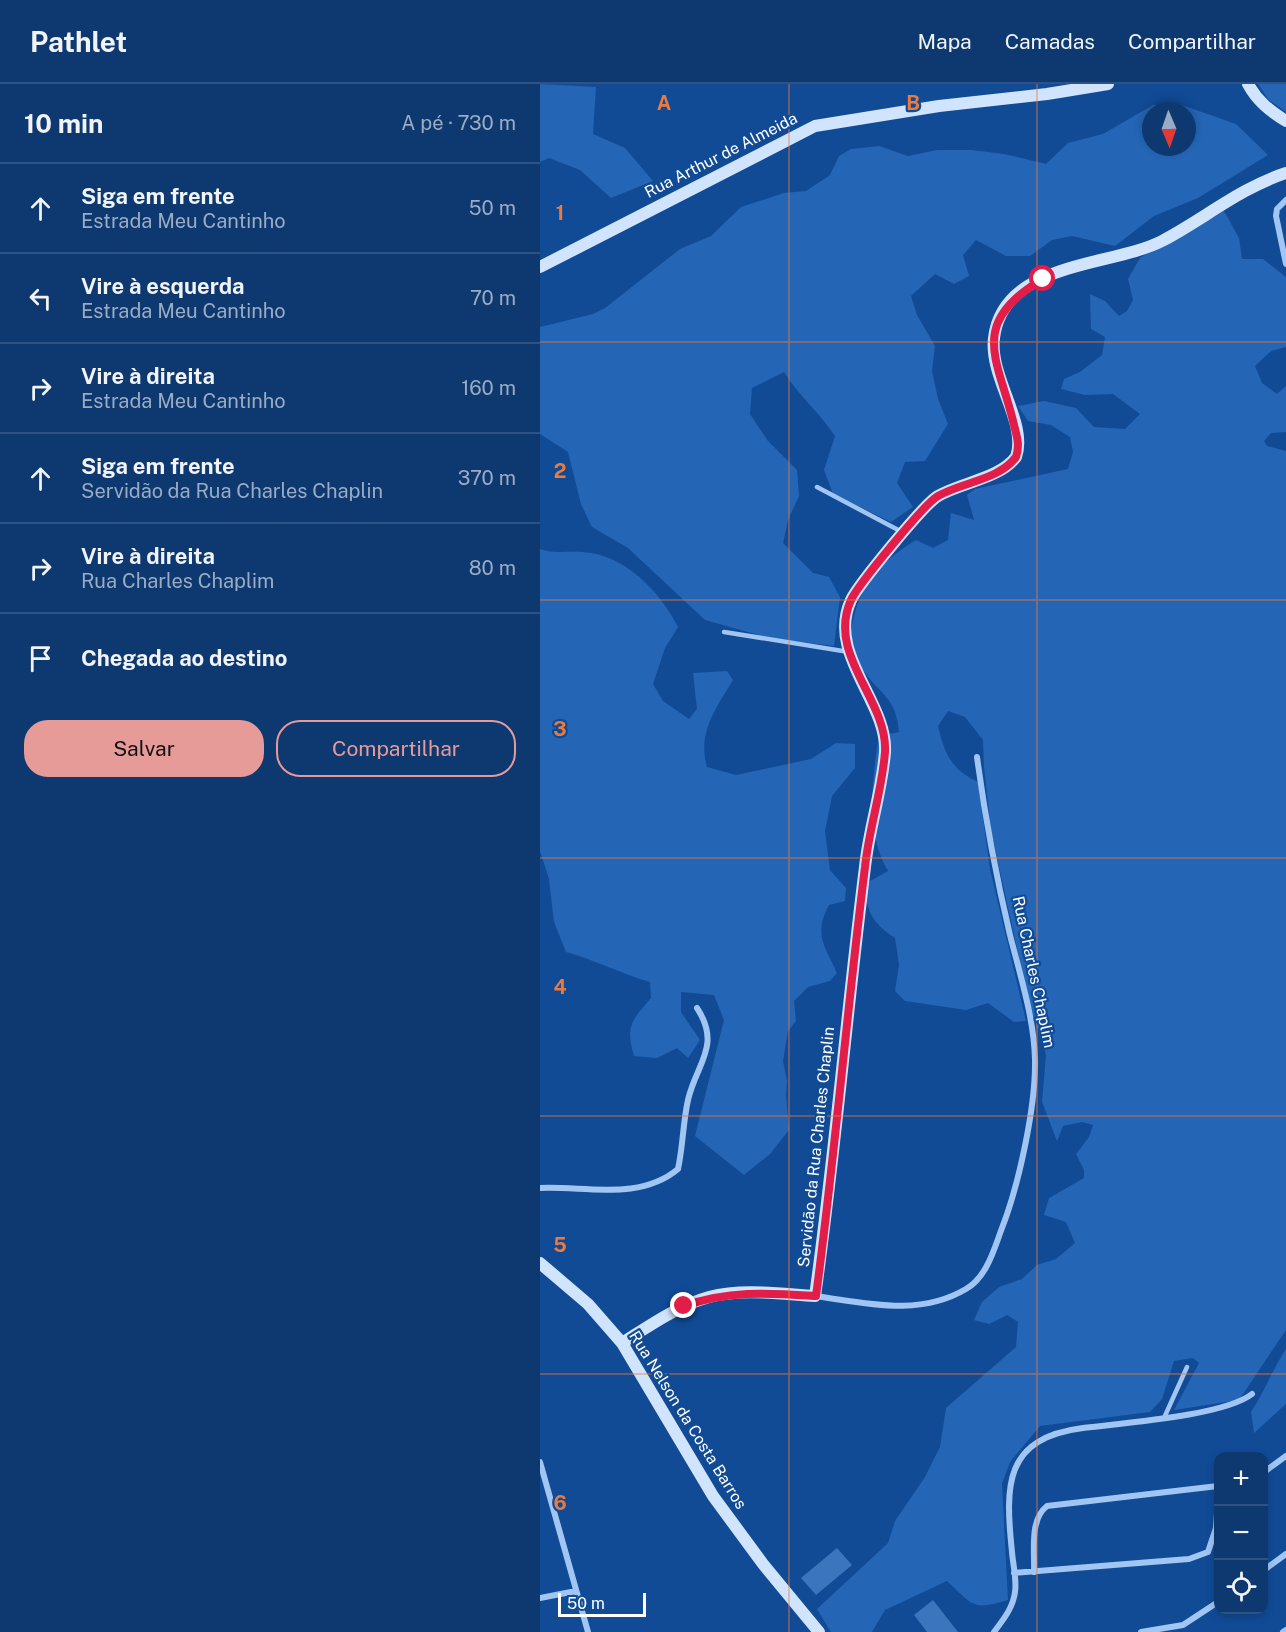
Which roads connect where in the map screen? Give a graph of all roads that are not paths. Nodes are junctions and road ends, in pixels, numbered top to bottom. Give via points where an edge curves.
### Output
1 (1108, 84) edge
2 (1248, 84) edge
3 (1286, 121) edge
4 (1286, 173) edge
5 (1286, 200) edge
6 (1286, 264) edge
7 (540, 267) edge
8 (817, 487) dead end
9 (905, 533) junction
10 (724, 632) dead end
11 (849, 652) junction
12 (977, 757) dead end
13 (697, 1008) dead end
14 (540, 1188) edge
15 (540, 1263) edge
16 (816, 1296) junction
17 (622, 1343) junction
18 (1187, 1367) dead end
19 (1252, 1394) dead end
20 (1164, 1418) junction
21 (1286, 1456) edge
22 (540, 1462) edge
23 (1268, 1469) edge
24 (1214, 1486) edge
25 (1217, 1506) edge
26 (1286, 1554) edge
27 (1268, 1567) edge
28 (1035, 1572) junction
29 (1014, 1573) junction
30 (576, 1591) junction
31 (540, 1598) edge
32 (1214, 1605) edge
33 (588, 1632) edge
34 (819, 1632) edge
35 (994, 1632) edge
36 (1141, 1632) edge

1 - 7 street, Rua Arthur de Almeida via 815,126
2 - 3 street via 1255,96
4 - 9 street via 1228,200 1161,241 1056,271 1016,298 996,327 993,357 1019,441 1016,457 1000,471 936,497
5 - 6 street via 1276,216
8 - 9 lane
9 - 11 street via 849,604
10 - 11 lane
11 - 16 street, Servidão da Rua Charles Chaplin via 882,725 884,765 865,865
12 - 16 street, Rua Charles Chaplim via 996,875 1034,1036 1034,1080 1010,1208 985,1270 968,1288 944,1300 923,1306 890,1306
13 - 14 street via 707,1026 708,1047 688,1098 678,1169 652,1186
15 - 17 street, Rua Nelson da Costa Barros via 588,1304
16 - 17 street, Rua Charles Chaplim via 740,1292 710,1297 684,1306
17 - 34 street, Rua Nelson da Costa Barros via 713,1496
18 - 20 lane
19 - 20 street via 1236,1403
20 - 29 street via 1055,1432 1024,1454 1014,1471 1008,1501
21 - 23 street
22 - 30 street
24 - 28 street via 1047,1506 1036,1522
25 - 28 street via 1208,1552 1189,1559
26 - 27 street
28 - 29 street
29 - 35 street via 1014,1601
30 - 31 street
30 - 33 street
32 - 36 street via 1183,1624

